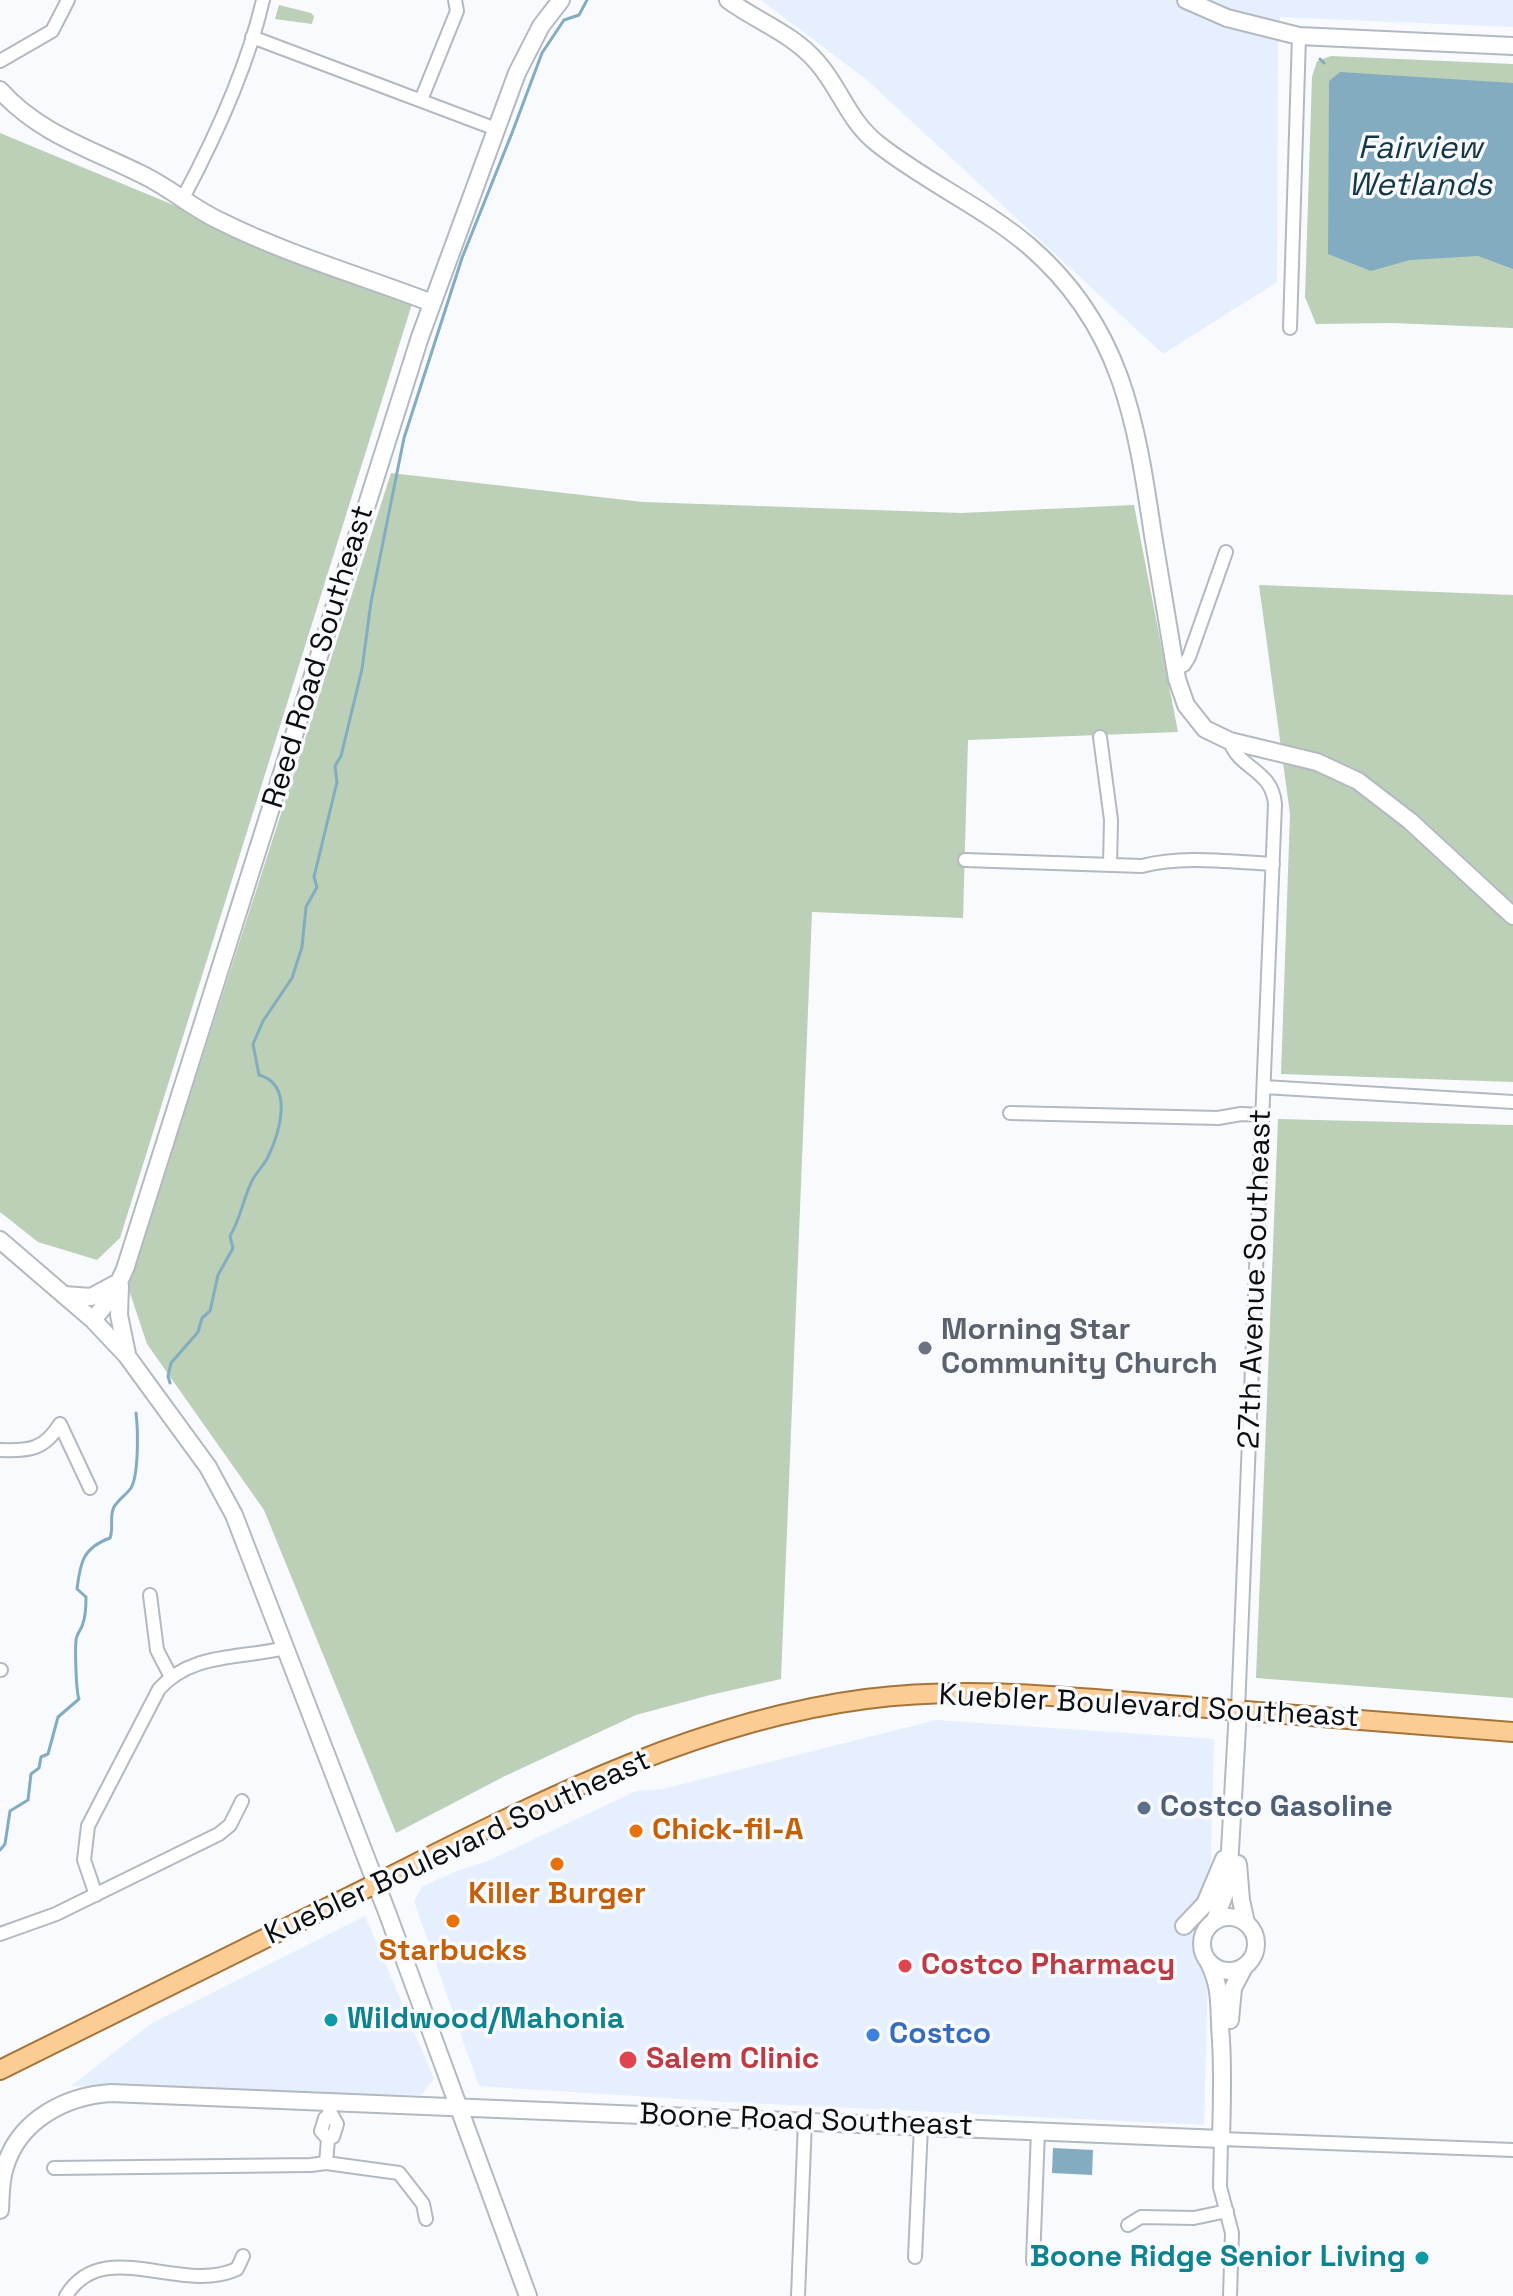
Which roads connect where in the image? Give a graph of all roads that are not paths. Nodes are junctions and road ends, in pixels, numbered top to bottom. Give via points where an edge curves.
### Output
1 (68, 0) edge
2 (263, 0) edge
3 (455, 0) edge
4 (561, 0) edge
5 (728, 0) edge
6 (1186, 0) edge
7 (1299, 36) junction
8 (252, 37) junction
9 (1513, 46) edge
10 (0, 61) edge
11 (0, 90) edge
12 (421, 100) junction
13 (496, 129) junction
14 (183, 198) junction
15 (432, 303) junction
16 (1290, 328) dead end
17 (1226, 552) dead end
18 (1175, 669) junction
19 (1100, 737) dead end
20 (1230, 741) junction
21 (965, 860) dead end
22 (1273, 864) junction
23 (1110, 865) junction
24 (1513, 916) edge
25 (1264, 1087) junction
26 (1513, 1102) edge
27 (1010, 1113) dead end
28 (1263, 1115) junction
29 (0, 1240) edge
30 (120, 1280) junction
31 (63, 1295) junction
32 (93, 1320) junction
33 (127, 1356) junction
34 (0, 1450) edge
35 (90, 1488) dead end
36 (150, 1595) dead end
37 (285, 1648) junction
38 (171, 1677) junction
39 (1238, 1710) junction
40 (1513, 1732) edge
41 (242, 1801) dead end
42 (1232, 1835) junction
43 (374, 1884) junction
44 (96, 1895) junction
45 (1215, 1920) junction
46 (1246, 1923) junction
47 (1184, 1926) dead end
48 (0, 1934) edge
49 (1208, 1961) junction
50 (1244, 1967) junction
51 (1224, 2061) junction
52 (0, 2070) edge
53 (329, 2107) junction
54 (460, 2107) junction
55 (805, 2121) junction
56 (921, 2126) junction
57 (1038, 2131) junction
58 (1221, 2139) junction
59 (1513, 2150) edge
60 (326, 2163) junction
61 (54, 2168) dead end
62 (0, 2210) edge
63 (1227, 2211) junction
64 (426, 2219) dead end
65 (1128, 2225) dead end
66 (243, 2256) dead end
67 (915, 2257) dead end
68 (1033, 2261) dead end
69 (66, 2296) edge
70 (528, 2296) edge
71 (798, 2296) edge
72 (1230, 2296) edge

1 - 10 street via 52,31
2 - 8 street
3 - 12 street via 457,11
4 - 13 street, Reed Road Southeast via 528,48
5 - 18 street via 797,42 819,64 867,134 1017,237 1081,302 1108,349 1132,414
6 - 7 street via 1227,18
7 - 9 street
7 - 16 street
8 - 12 street
8 - 14 street via 211,145
11 - 14 street via 31,120
12 - 13 street
13 - 15 street, Reed Road Southeast
14 - 15 street via 260,239
15 - 30 street, Reed Road Southeast
17 - 18 street via 1189,657
18 - 20 street via 1191,714 1205,729
19 - 23 street via 1111,820
20 - 22 street, 27th Avenue Southeast via 1274,793
20 - 24 street via 1317,762 1358,781
21 - 23 street
22 - 23 street via 1192,860
22 - 25 street, 27th Avenue Southeast
25 - 26 street
25 - 28 street, 27th Avenue Southeast
27 - 28 street
28 - 39 street, 27th Avenue Southeast
29 - 31 street
30 - 31 street via 91,1297
30 - 32 street, Reed Road Southeast
30 - 33 street via 119,1315
31 - 32 street
32 - 33 street
33 - 37 street via 222,1490
34 - 35 street via 46,1443 60,1424
36 - 38 street via 157,1650
37 - 38 street via 214,1658
37 - 43 street
38 - 44 street via 153,1699 88,1826 84,1860
39 - 40 main road, Kuebler Boulevard Southeast
39 - 42 street, 27th Avenue Southeast
39 - 43 main road, Kuebler Boulevard Southeast via 967,1693 863,1699 780,1715 608,1772
41 - 44 street via 219,1834
42 - 45 street, 27th Avenue Southeast via 1228,1885
42 - 46 street, 27th Avenue Southeast
42 - 47 street via 1212,1892
43 - 52 main road, Kuebler Boulevard Southeast
43 - 54 street
44 - 48 street
45 - 46 street via 1231,1916
45 - 49 street via 1202,1938
46 - 50 street via 1256,1945
49 - 50 street via 1228,1971
49 - 51 street via 1219,1988
50 - 51 street via 1233,1988
51 - 58 street
53 - 54 street, Boone Road Southeast
53 - 60 street via 321,2131 328,2139
53 - 62 street, Boone Road Southeast via 154,2093 98,2094 56,2107 14,2145 5,2166
54 - 55 street, Boone Road Southeast
54 - 70 street
55 - 56 street, Boone Road Southeast
55 - 71 street
56 - 57 street, Boone Road Southeast
56 - 67 street
57 - 58 street, Boone Road Southeast
57 - 68 street
58 - 59 street, Boone Road Southeast
58 - 63 street via 1220,2187
60 - 61 street
60 - 64 street via 399,2173 423,2204
63 - 65 street via 1194,2218 1141,2217
63 - 72 street via 1232,2233
66 - 69 street via 237,2269 201,2277 109,2267 85,2276

